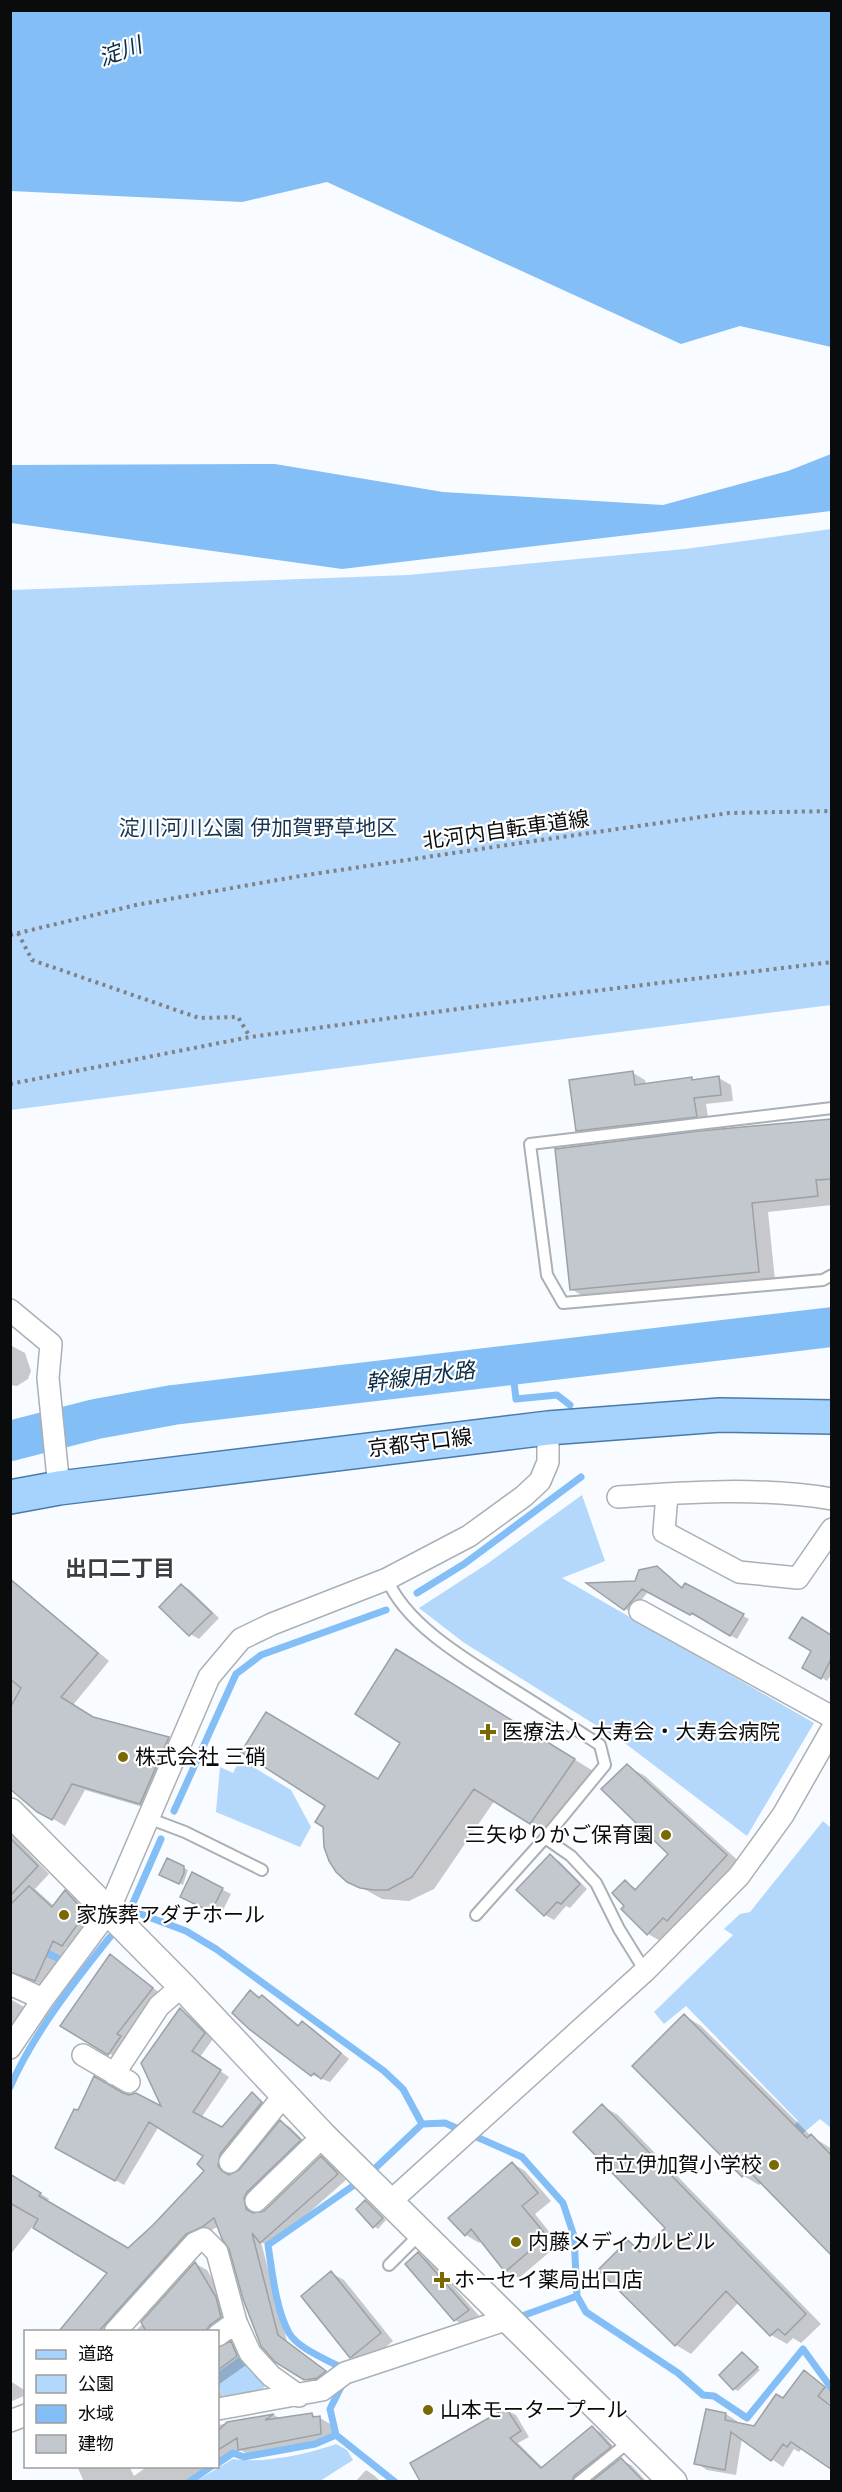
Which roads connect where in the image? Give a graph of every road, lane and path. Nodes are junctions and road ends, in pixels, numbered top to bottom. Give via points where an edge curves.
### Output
1 (831, 811) edge
2 (18, 933) junction
3 (10, 935) edge
4 (831, 962) edge
5 (250, 1037) junction
6 (10, 1084) edge
7 (831, 1108) edge
8 (831, 1275) edge
9 (10, 1310) edge
10 (831, 1417) edge
11 (548, 1428) junction
12 (58, 1480) junction
13 (667, 1494) junction
14 (10, 1497) edge
15 (618, 1497) dead end
16 (831, 1499) edge
17 (831, 1529) edge
18 (387, 1579) junction
19 (640, 1611) dead end
20 (831, 1717) edge
21 (831, 1729) edge
22 (10, 1812) edge
23 (148, 1818) junction
24 (544, 1838) junction
25 (262, 1870) dead end
26 (108, 1912) junction
27 (476, 1915) dead end
28 (645, 1971) junction
29 (10, 1984) edge
30 (182, 1986) junction
31 (43, 1999) junction
32 (10, 2048) edge
33 (83, 2055) dead end
34 (285, 2094) junction
35 (322, 2136) junction
36 (230, 2162) dead end
37 (256, 2201) dead end
38 (391, 2201) junction
39 (421, 2232) junction
40 (389, 2265) dead end
41 (508, 2319) junction
42 (236, 2322) junction
43 (116, 2330) edge
44 (219, 2334) edge
45 (299, 2396) junction
46 (219, 2409) edge
47 (630, 2441) junction
48 (579, 2481) edge
49 (673, 2481) edge

1 - 2 path, 北河内自転車道線 via 729,813 516,843 136,905
2 - 3 path, 北河内自転車道線
2 - 5 path via 32,960 200,1018 238,1017
4 - 5 path
5 - 6 path
7 - 8 lane via 530,1144 547,1275 563,1303 823,1280
9 - 12 street via 51,1344 48,1378
10 - 11 main road, 京都守口線 via 720,1415
11 - 12 main road, 京都守口線
11 - 18 street via 548,1462 540,1481 469,1536
12 - 14 main road, 京都守口線
13 - 15 street
13 - 16 street via 799,1493
13 - 17 street via 664,1532 739,1572 798,1578
18 - 23 street via 242,1639 209,1677
18 - 24 lane via 393,1593 414,1617 462,1656 600,1745 605,1765
19 - 20 street
21 - 28 street via 783,1815 739,1876
22 - 26 street
23 - 25 lane
23 - 26 street
24 - 27 lane
24 - 28 lane via 572,1856 596,1883
26 - 30 street
26 - 31 street
28 - 38 street
29 - 31 street
30 - 33 street via 159,2006 122,2078
30 - 34 street
31 - 32 street
34 - 35 street
34 - 36 street
35 - 37 street
35 - 38 street
38 - 39 street
39 - 40 lane
39 - 41 street
41 - 45 street via 345,2373 322,2390
41 - 47 street
42 - 43 street via 217,2252 204,2239 195,2243
42 - 44 street
42 - 45 street via 250,2353 271,2376
45 - 46 street
47 - 48 lane
47 - 49 street

